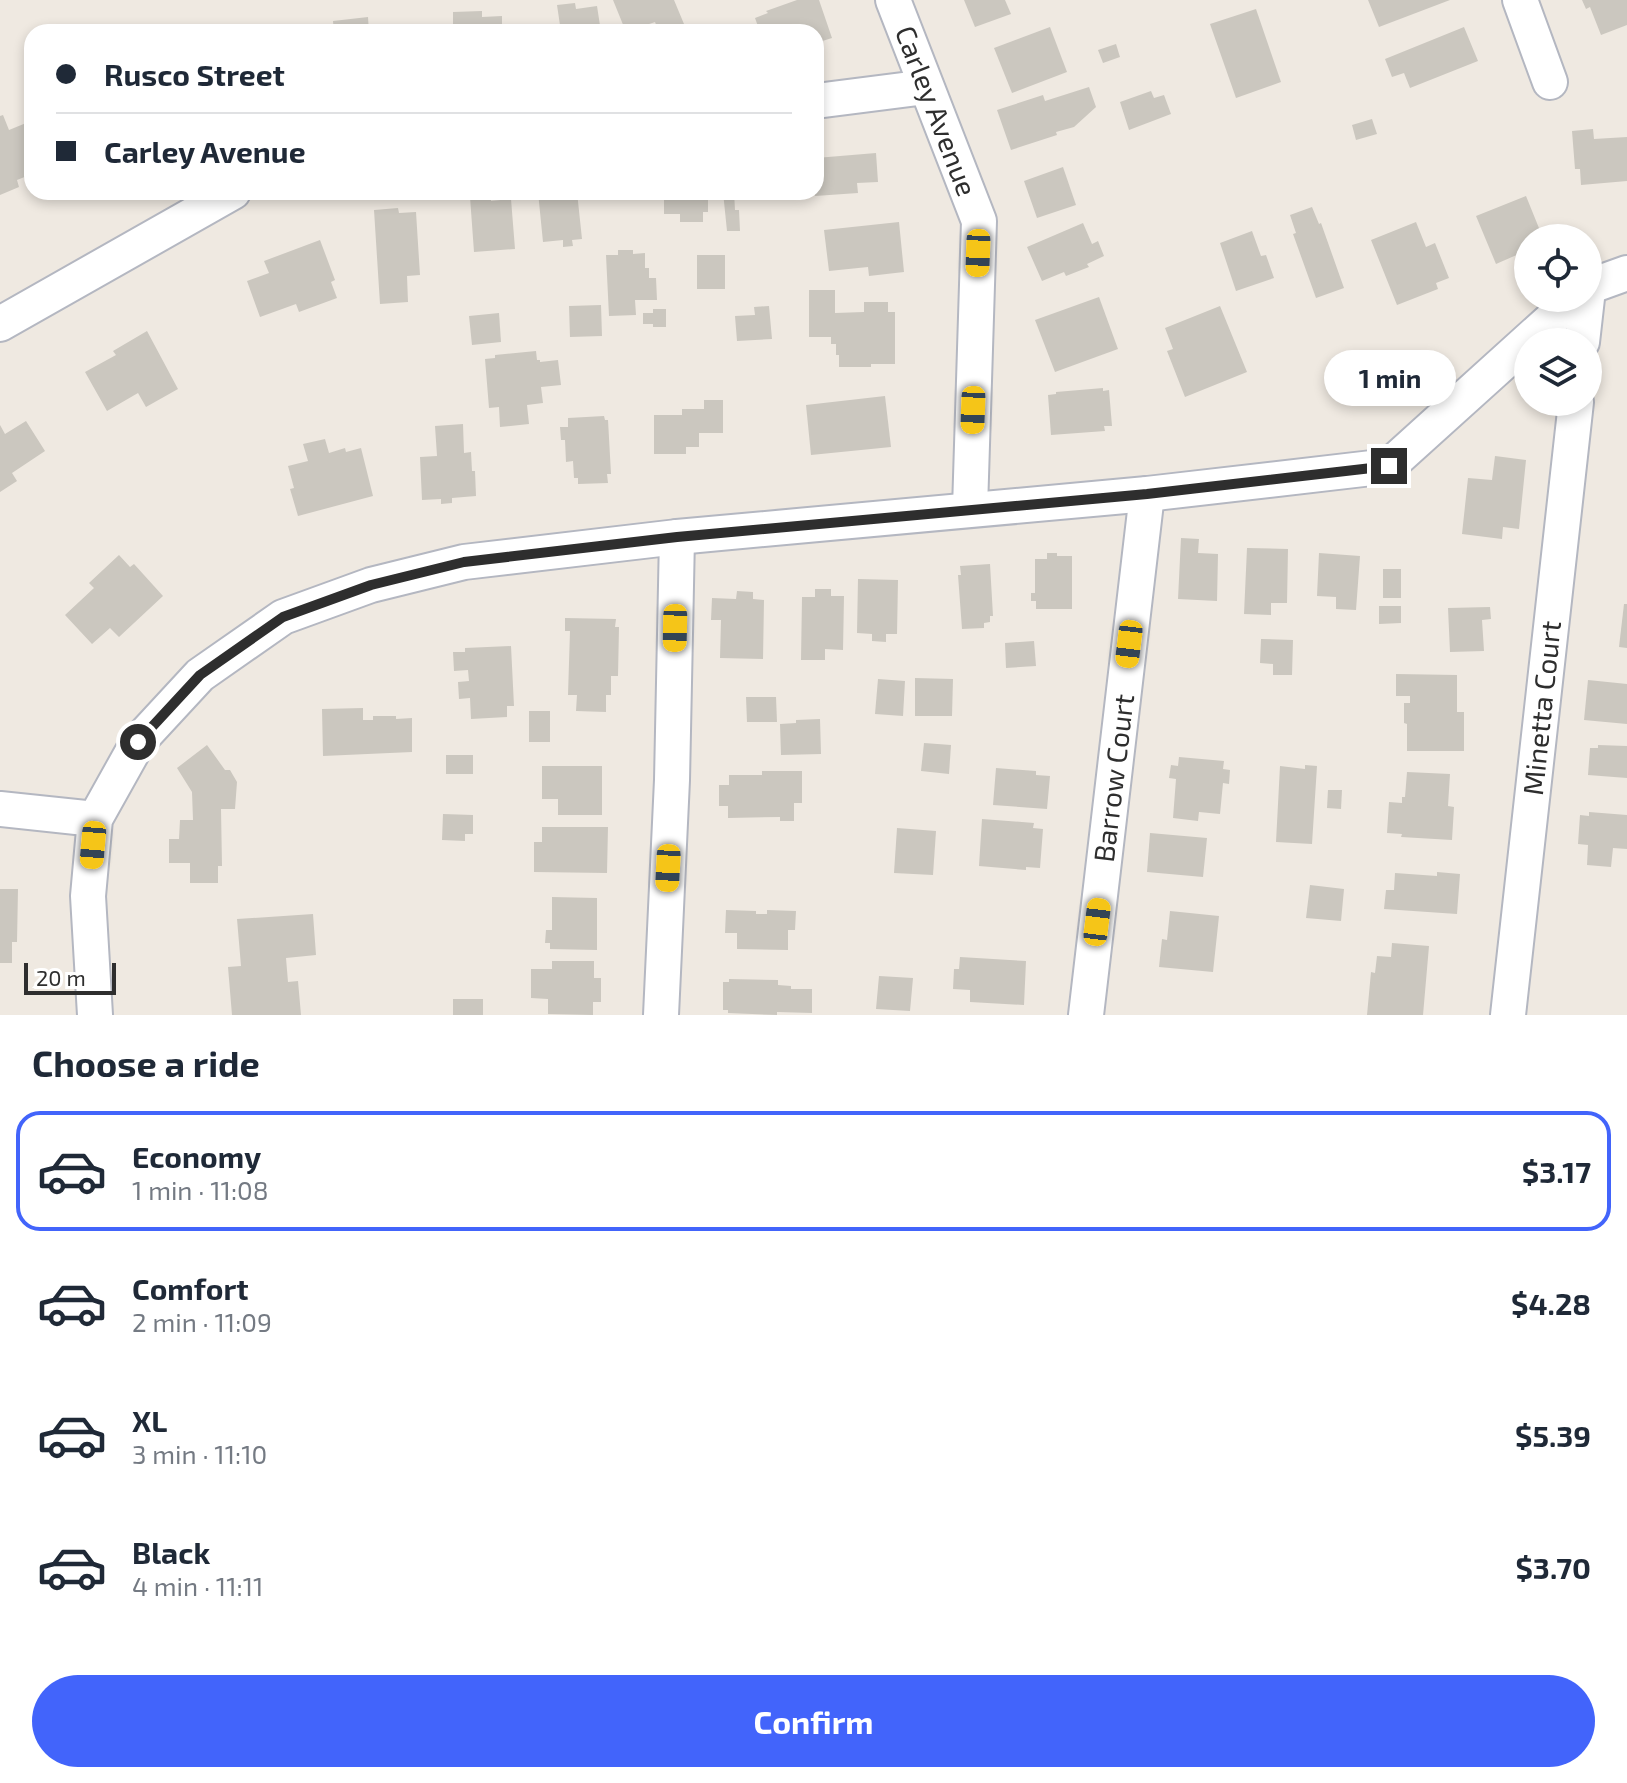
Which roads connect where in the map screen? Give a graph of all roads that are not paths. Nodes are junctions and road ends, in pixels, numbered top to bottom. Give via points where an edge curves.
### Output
1 (893, 0) edge
2 (1520, 0) edge
3 (1550, 82) dead end
4 (926, 87) junction
5 (824, 100) edge
6 (219, 200) edge
7 (1627, 273) edge
8 (1602, 283) edge
9 (1560, 312) edge
10 (0, 324) edge
11 (1574, 416) edge
12 (1147, 494) junction
13 (970, 509) junction
14 (677, 537) junction
15 (0, 809) edge
16 (95, 819) junction
17 (95, 1015) edge
18 (661, 1015) edge
19 (1086, 1015) edge
20 (1508, 1015) edge

1 - 4 street, Carley Avenue
2 - 3 street
4 - 5 street
4 - 13 street, Carley Avenue via 979,221
6 - 10 street
7 - 8 street
9 - 12 street via 1389,466
11 - 20 street, Minetta Court
12 - 13 street
12 - 19 street, Barrow Court
13 - 14 street
14 - 16 street via 464,562 371,585 283,617 200,675 169,708 138,742
14 - 18 street
15 - 16 street
16 - 17 street via 88,896

